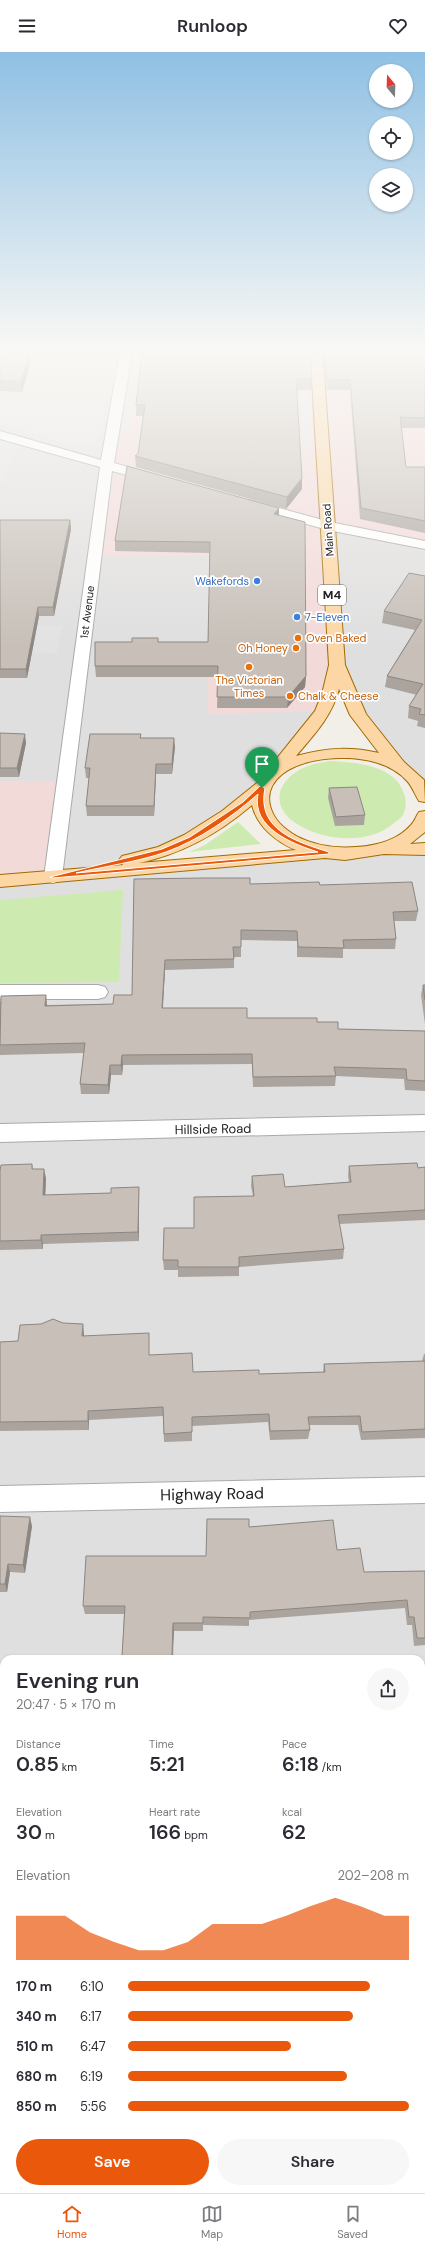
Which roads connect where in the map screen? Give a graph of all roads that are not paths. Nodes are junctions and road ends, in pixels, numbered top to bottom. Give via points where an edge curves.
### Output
1 (32, 447) edge
2 (109, 447) edge
3 (323, 447) edge
4 (106, 466) junction
5 (166, 482) edge
6 (234, 500) edge
7 (328, 526) junction
8 (425, 545) edge
9 (337, 665) junction
10 (398, 767) junction
11 (274, 773) junction
12 (262, 788) junction
13 (424, 791) edge
14 (425, 816) edge
15 (425, 849) edge
16 (382, 850) junction
17 (327, 853) junction
18 (53, 877) junction
19 (0, 880) edge
20 (0, 992) edge
21 (98, 992) dead end
22 (425, 1123) edge
23 (0, 1133) edge
24 (425, 1490) edge
25 (0, 1499) edge

1 - 4 street
2 - 4 street, 1st Avenue
3 - 7 main road, Main Road / M4
4 - 5 street
4 - 18 street, 1st Avenue
6 - 7 street
7 - 8 street
7 - 9 main road, Main Road / M4
9 - 10 main road, Main Road / M4 via 358,715
9 - 11 main road, Main Road / M4 via 323,711
10 - 11 main road, Main Road / M4 via 367,756 348,753 320,754 293,761
10 - 13 main road, Main Road / M4 via 412,776
11 - 12 main road, Main Road / M4
12 - 17 main road via 262,811 274,829 296,843
12 - 18 main road, Main Road via 245,803 192,838 164,851
14 - 16 main road via 423,823 408,838
15 - 16 main road
16 - 17 main road via 354,854
17 - 18 main road
18 - 19 main road
20 - 21 street
22 - 23 street, Hillside Road
24 - 25 street, Highway Road

